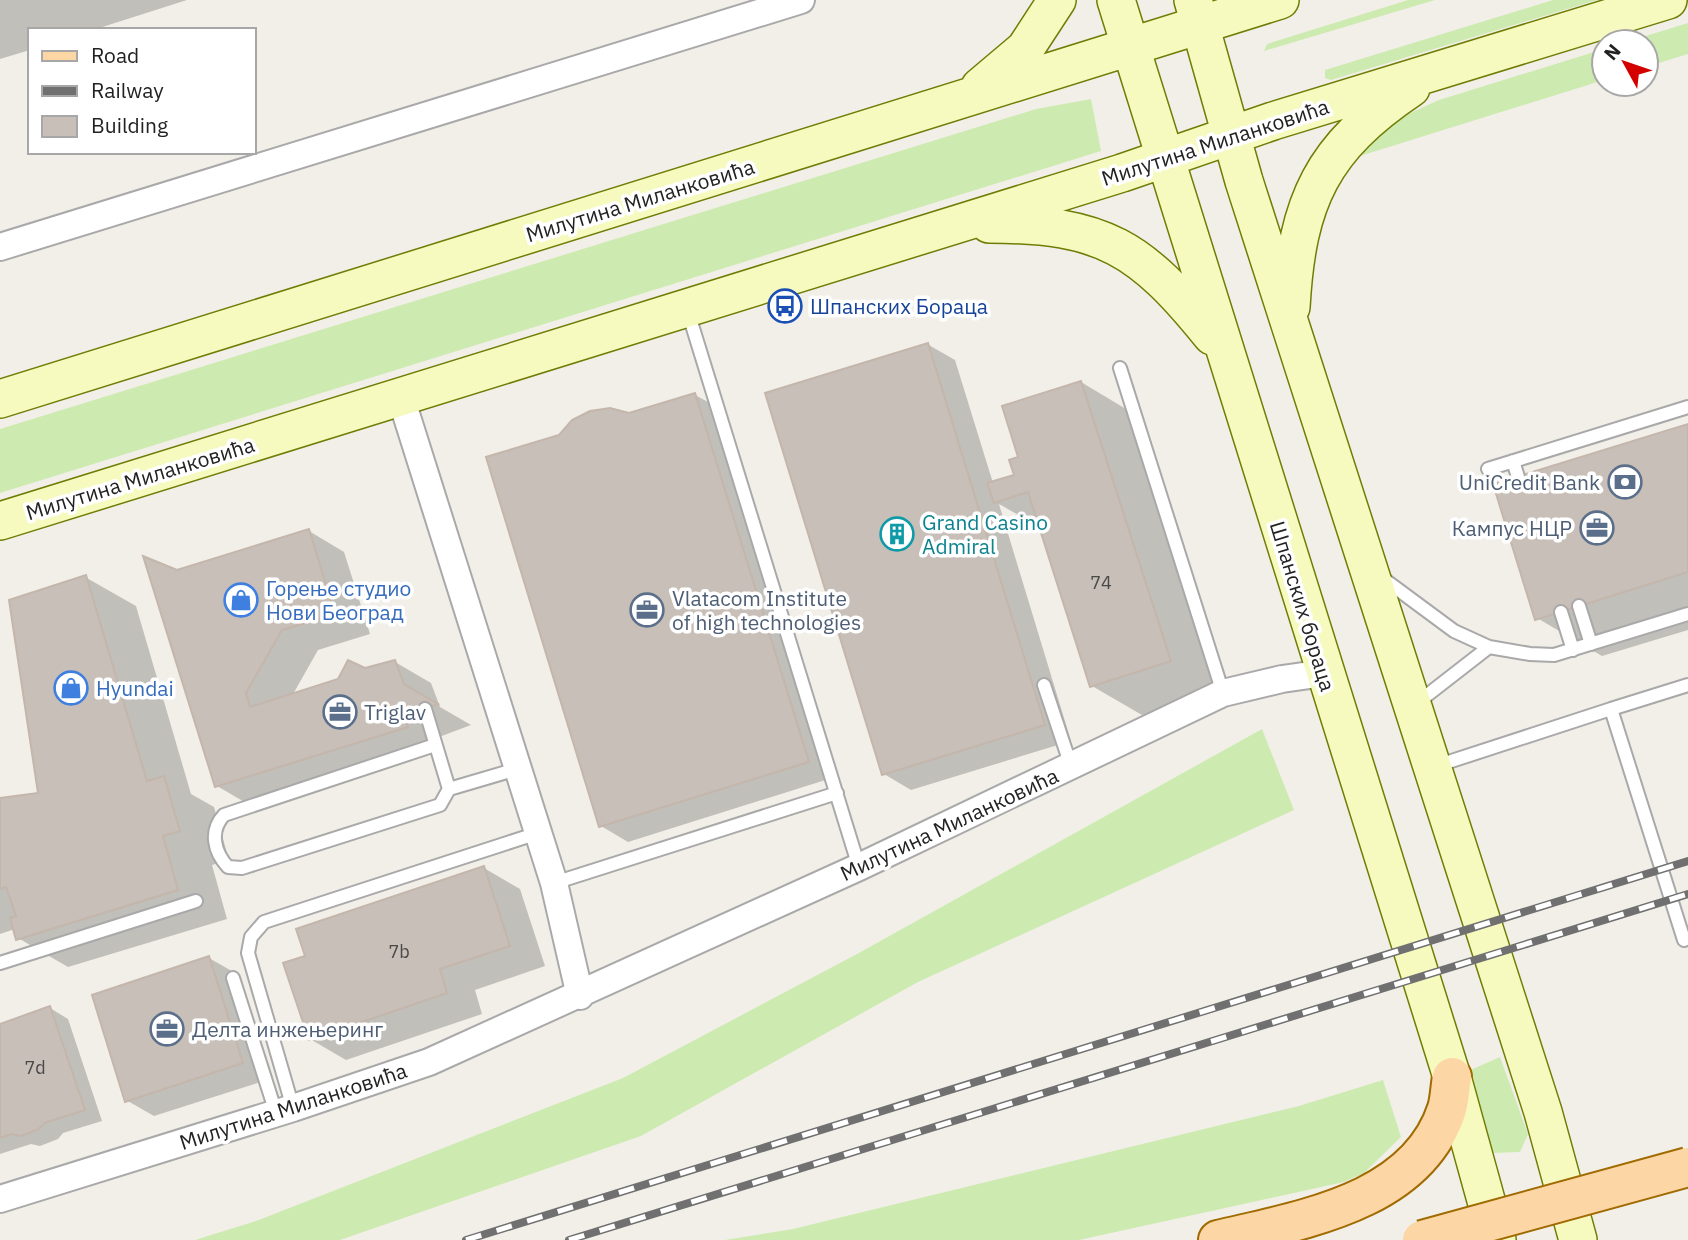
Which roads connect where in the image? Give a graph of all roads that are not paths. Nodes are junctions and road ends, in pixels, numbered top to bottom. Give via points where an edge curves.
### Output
1 (802, 0) edge
2 (1057, 0) edge
3 (1116, 0) edge
4 (1280, 0) edge
5 (1668, 0) edge
6 (1197, 12) edge
7 (1130, 48) junction
8 (1438, 70) junction
9 (956, 102) junction
10 (1233, 135) junction
11 (1163, 158) junction
12 (959, 224) junction
13 (0, 247) edge
14 (687, 308) junction
15 (1290, 326) junction
16 (1226, 353) junction
17 (1120, 368) dead end
18 (401, 398) junction
19 (0, 399) edge
20 (1688, 407) edge
21 (1531, 456) junction
22 (1513, 461) junction
23 (1488, 469) dead end
24 (1536, 471) dead end
25 (1518, 477) dead end
26 (0, 522) edge
27 (1370, 570) junction
28 (1579, 606) dead end
29 (1561, 612) dead end
30 (1688, 614) edge
31 (1591, 644) junction
32 (1489, 647) junction
33 (1573, 650) junction
34 (1324, 673) junction
35 (1044, 685) dead end
36 (1688, 685) edge
37 (1223, 693) junction
38 (1413, 705) junction
39 (425, 709) dead end
40 (1611, 709) junction
41 (435, 745) junction
42 (1071, 766) junction
43 (1433, 767) junction
44 (517, 769) junction
45 (449, 789) junction
46 (837, 793) junction
47 (538, 833) junction
48 (859, 867) junction
49 (554, 883) junction
50 (196, 901) dead end
51 (1688, 939) edge
52 (0, 963) edge
53 (233, 978) dead end
54 (580, 996) junction
55 (1452, 1077) junction
56 (284, 1111) junction
57 (1688, 1167) edge
58 (0, 1199) edge
59 (1493, 1226) edge
60 (1219, 1240) edge
61 (1422, 1240) edge
62 (1578, 1240) edge

1 - 13 street
2 - 9 street via 1025,49 996,76
3 - 7 street, Шпанских бораца
4 - 6 street, Милутина Миланковића
5 - 8 street, Милутина Миланковића
6 - 7 street, Милутина Миланковића
6 - 10 street
7 - 9 street, Милутина Миланковића
7 - 11 street, Шпанских бораца
8 - 10 street, Милутина Миланковића
8 - 15 street via 1350,136 1320,175 1293,272
9 - 19 street, Милутина Миланковића
10 - 11 street, Милутина Миланковића
10 - 15 street
11 - 12 street, Милутина Миланковића
11 - 16 street, Шпанских бораца
12 - 14 street, Милутина Миланковића
12 - 16 street via 1061,229 1131,253 1175,292
14 - 18 street, Милутина Миланковића
14 - 46 lane
15 - 27 street
16 - 34 street, Шпанских бораца
17 - 37 lane
18 - 26 street, Милутина Миланковића
18 - 44 street
20 - 21 lane
21 - 22 lane
21 - 24 lane
22 - 23 lane
22 - 25 lane
27 - 32 lane via 1454,631
27 - 38 street
28 - 31 lane
29 - 33 lane
30 - 31 lane
31 - 33 lane
32 - 33 lane via 1555,655
32 - 38 lane
34 - 37 street, Милутина Миланковића
34 - 55 street, Шпанских бораца
35 - 42 lane
36 - 40 lane
37 - 42 street, Милутина Миланковића
38 - 43 street
39 - 41 lane
40 - 43 lane
40 - 51 lane via 1684,940
41 - 45 lane
41 - 45 lane via 224,815 214,834 221,859 228,867 242,868 440,805
42 - 48 street, Милутина Миланковића
43 - 62 street
44 - 45 lane
44 - 47 street
46 - 48 lane
46 - 49 lane
47 - 49 street
47 - 56 lane via 264,922 257,929 248,953
48 - 54 street, Милутина Миланковића
49 - 54 street
50 - 52 lane
53 - 56 lane
54 - 56 street, Милутина Миланковића via 429,1062
55 - 59 street, Шпанских бораца
55 - 60 main road via 1447,1110 1434,1133 1415,1161 1389,1185 1348,1204
56 - 58 street, Милутина Миланковића
57 - 61 main road, bridge

